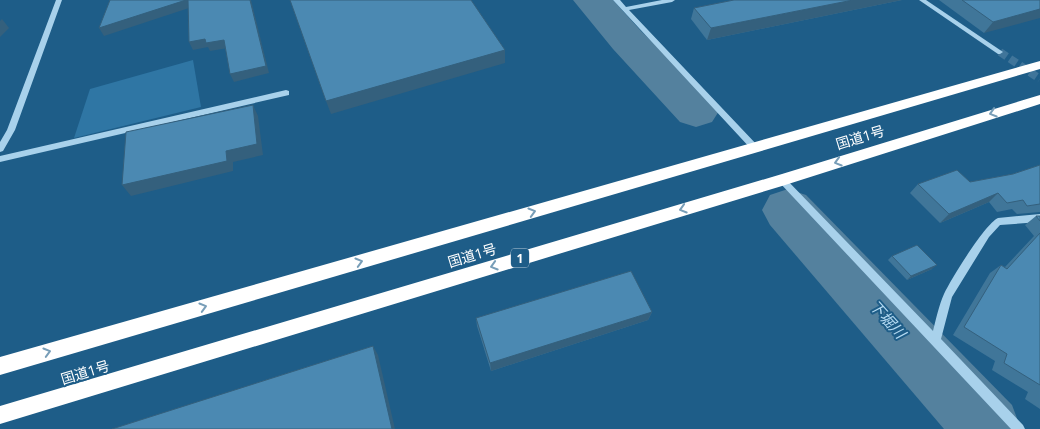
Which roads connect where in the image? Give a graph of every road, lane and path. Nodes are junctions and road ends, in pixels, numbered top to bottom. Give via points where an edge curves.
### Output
1 (59, 0) edge
2 (616, 0) edge
3 (672, 0) edge
4 (922, 0) edge
5 (625, 9) junction
6 (1000, 52) tunnel mouth
7 (1040, 65) edge
8 (286, 93) dead end
9 (1040, 99) edge
10 (755, 148) junction
11 (0, 149) edge
12 (0, 159) edge
13 (782, 180) junction
14 (1040, 218) edge
15 (935, 340) junction
16 (0, 366) edge
17 (0, 416) edge
18 (1019, 429) edge

1 - 11 street via 11,130
2 - 5 street
3 - 5 street
4 - 6 street
5 - 10 street
7 - 10 highway, 国道1号
8 - 12 street
9 -> 13 highway, 国道1号 / 1
16 -> 10 highway, 国道1号
13 - 15 street
13 -> 17 highway, 国道1号 / 1
14 - 15 street via 998,222 986,234 948,296
15 - 18 street

